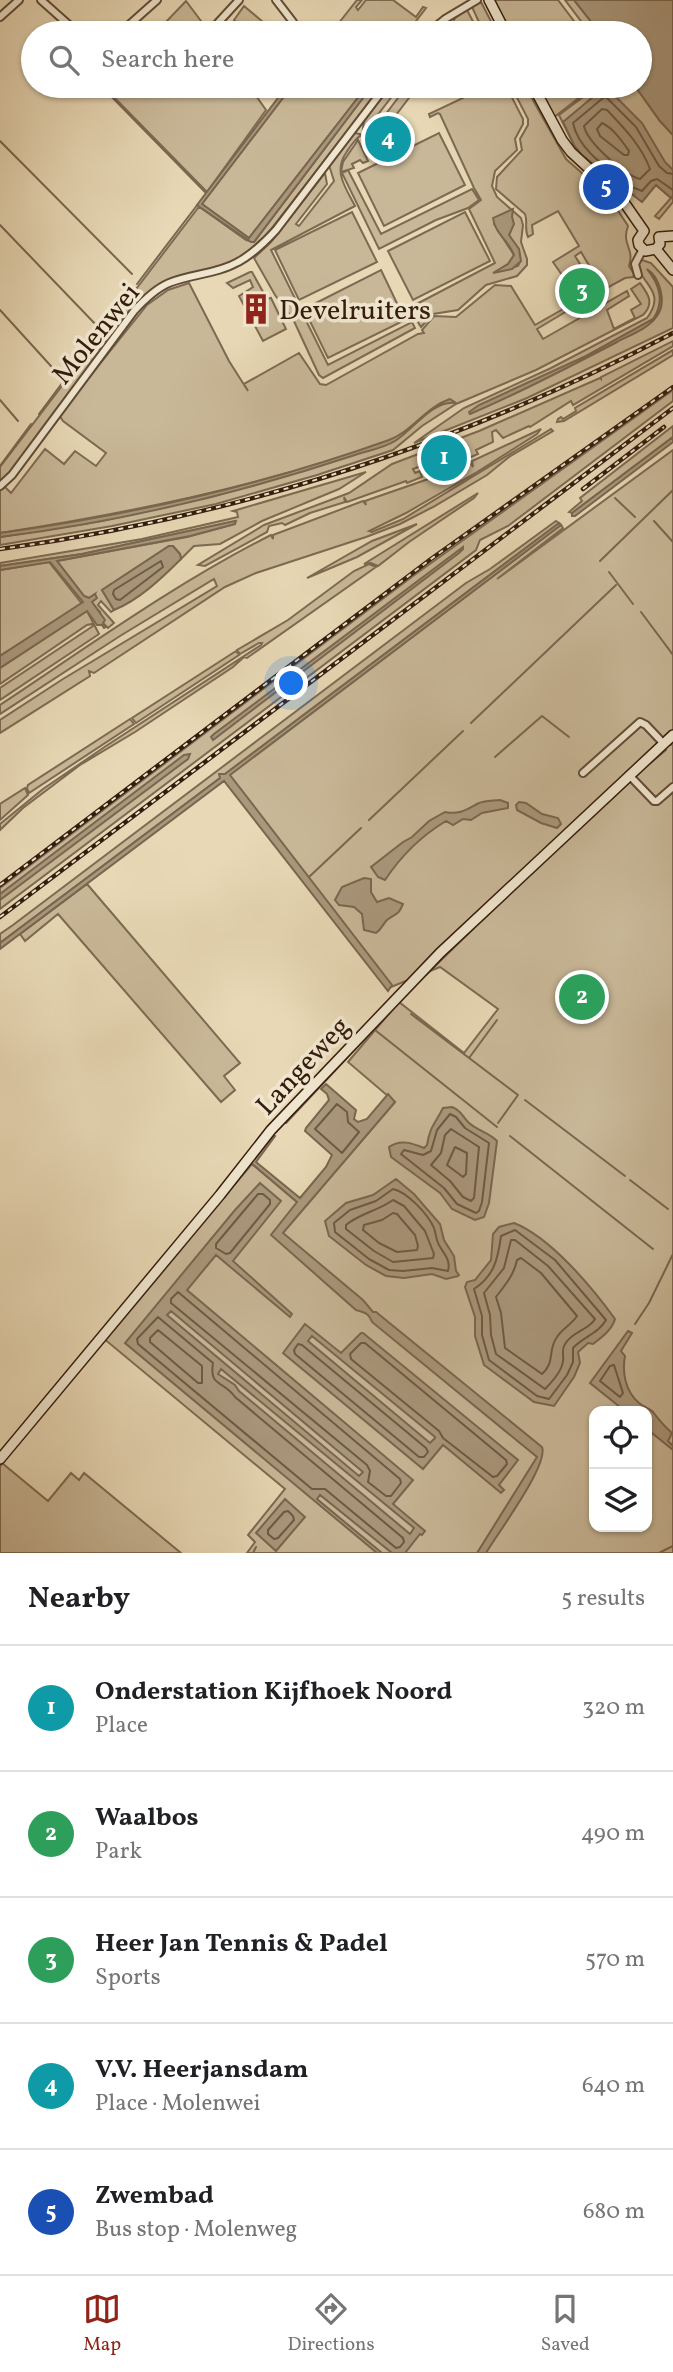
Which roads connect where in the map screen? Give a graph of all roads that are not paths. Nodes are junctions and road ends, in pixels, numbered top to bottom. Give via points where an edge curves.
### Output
1 (19, 0) edge
2 (41, 0) edge
3 (141, 0) edge
4 (157, 0) edge
5 (239, 0) edge
6 (276, 0) edge
7 (477, 0) edge
8 (489, 0) edge
9 (147, 8) junction
10 (0, 17) edge
11 (65, 21) edge
12 (133, 21) edge
13 (220, 21) edge
14 (292, 21) edge
15 (443, 21) edge
16 (500, 21) edge
17 (377, 98) edge
18 (539, 98) edge
19 (644, 231) junction
20 (673, 236) edge
21 (659, 237) junction
22 (643, 249) junction
23 (656, 249) junction
24 (673, 271) edge
25 (638, 275) dead end
26 (0, 486) edge
27 (673, 735) edge
28 (663, 744) junction
29 (583, 772) dead end
30 (629, 775) junction
31 (673, 787) edge
32 (0, 1459) edge

1 - 10 street
2 - 11 street
3 - 9 street
4 - 9 street
5 - 13 street
6 - 14 street
7 - 15 street
8 - 16 main road
9 - 12 street
17 - 26 street, Molenwei via 258,248 225,268 170,282 134,310
18 - 19 main road via 571,152 621,198
19 - 21 main road via 653,230
19 - 22 main road via 638,240
20 - 21 main road
21 - 23 main road
22 - 23 main road
22 - 25 street via 635,264
23 - 24 main road
27 - 28 main road, Langeweg
28 - 29 street via 640,722
28 - 30 main road, Langeweg
30 - 31 street via 657,801
30 - 32 main road, Langeweg via 440,953 271,1130

